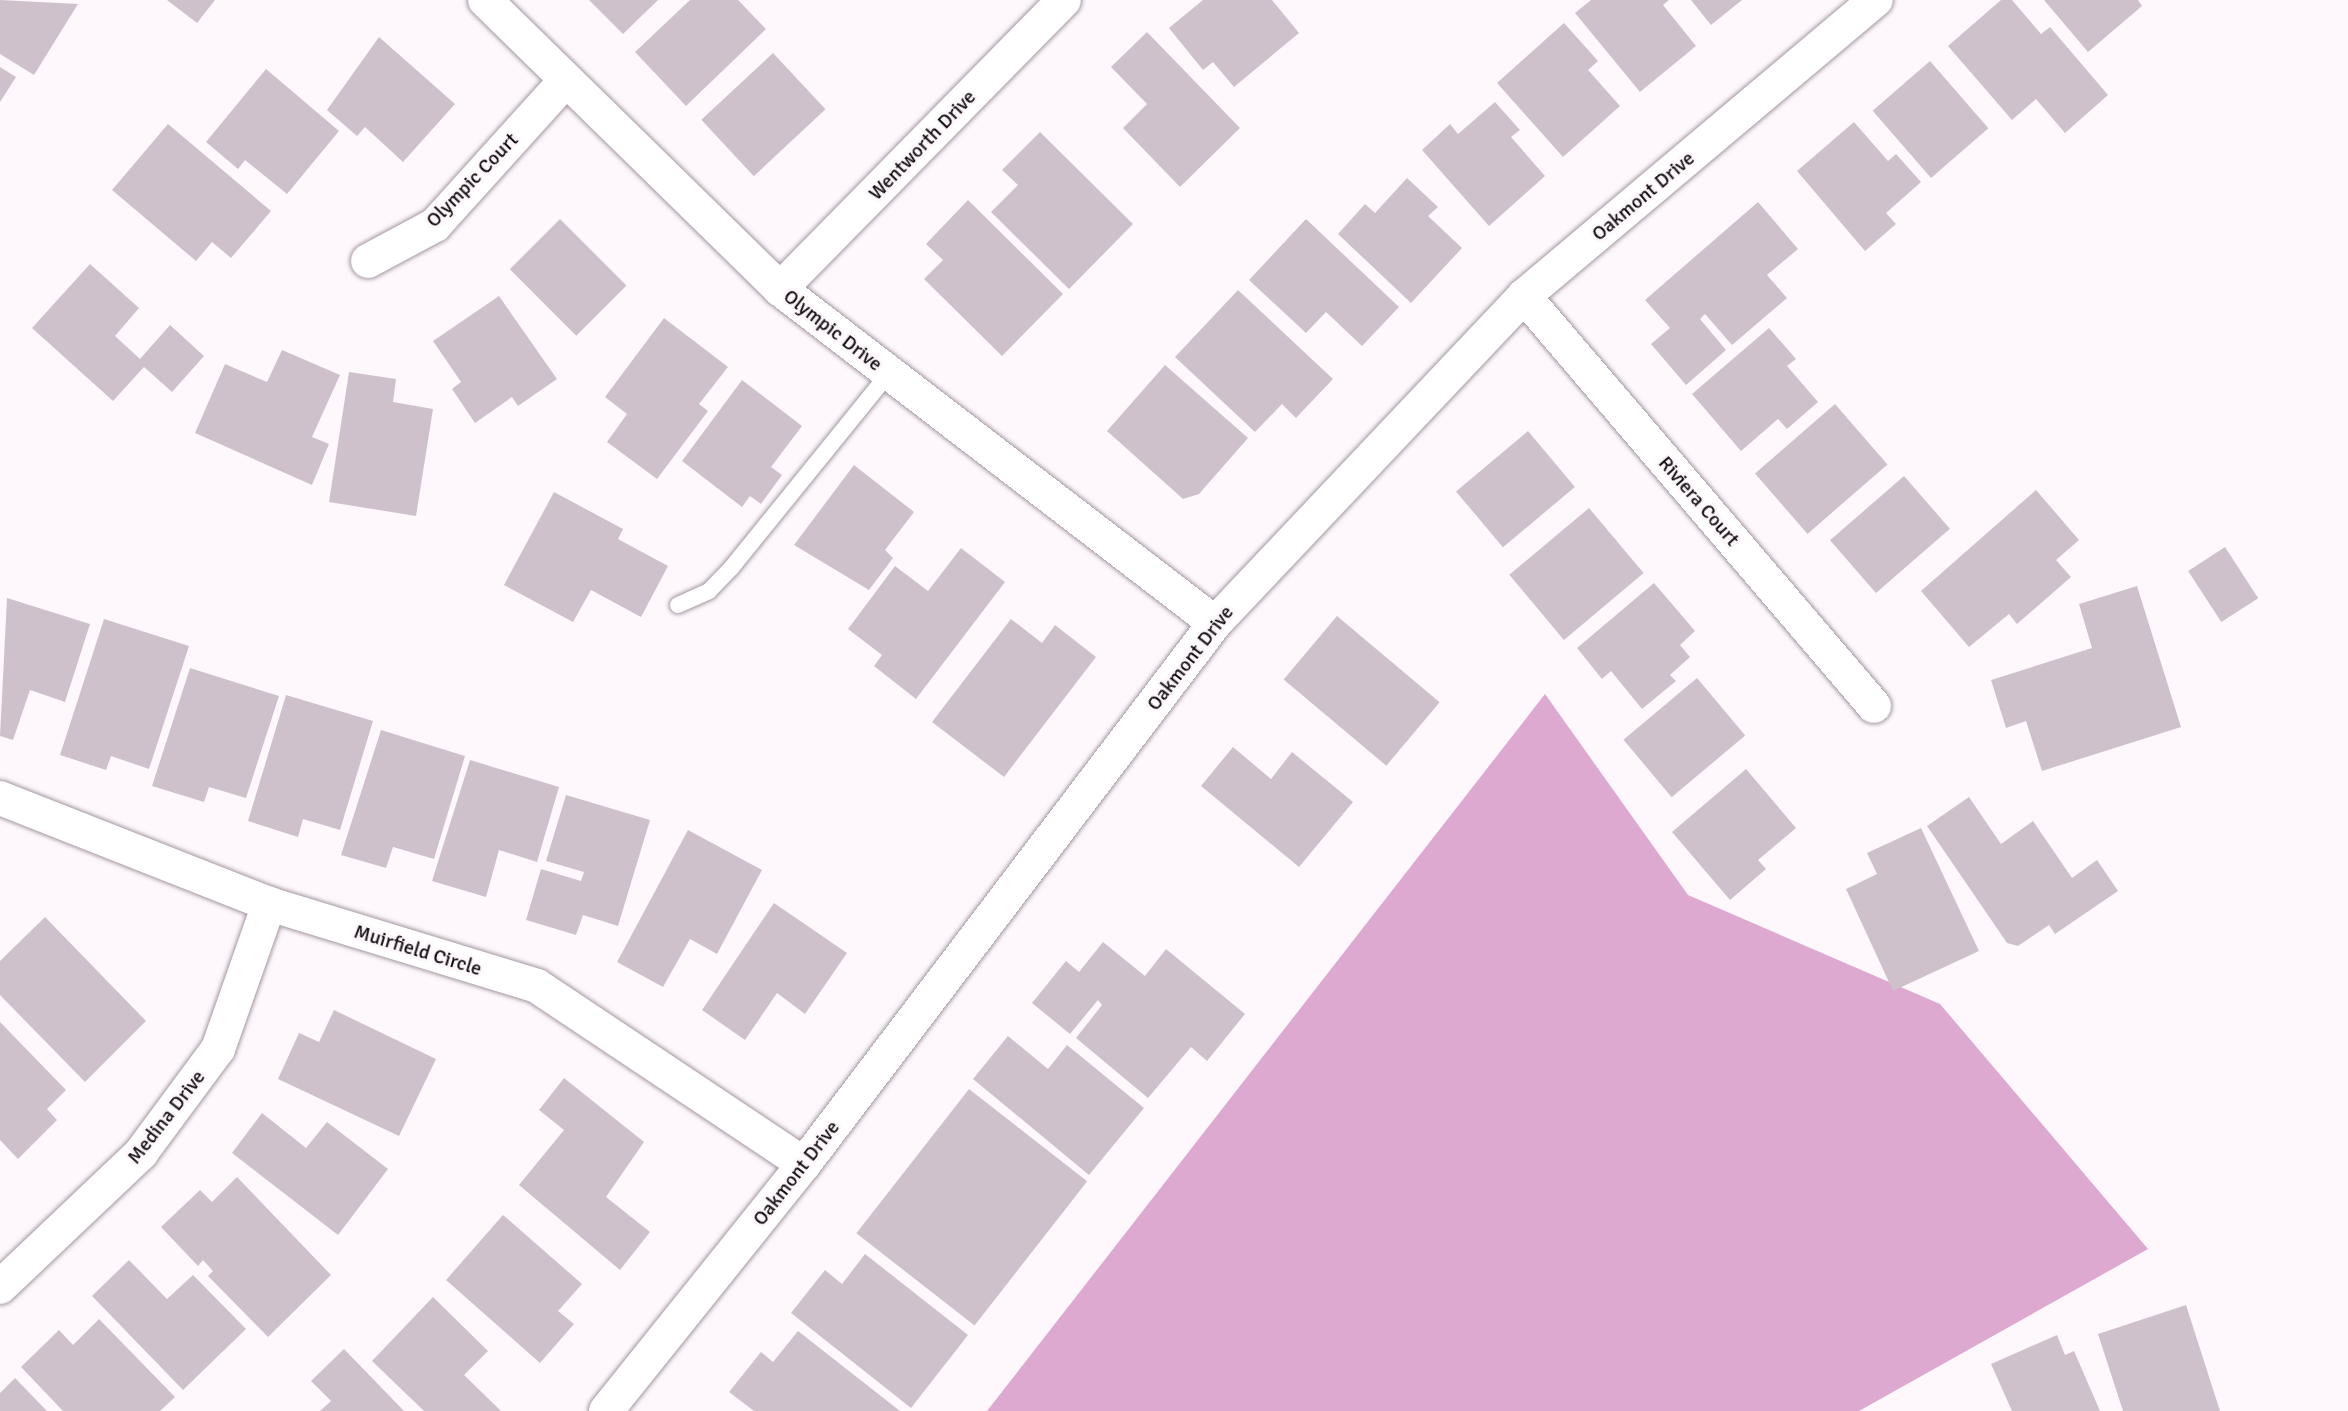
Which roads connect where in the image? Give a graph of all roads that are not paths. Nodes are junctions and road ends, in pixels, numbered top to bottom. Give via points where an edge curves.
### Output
1 (485, 0) edge
2 (1064, 0) edge
3 (1876, 0) edge
4 (564, 82) junction
5 (368, 261) dead end
6 (780, 289) junction
7 (1524, 296) junction
8 (889, 373) junction
9 (678, 605) dead end
10 (1215, 623) junction
11 (1874, 706) dead end
12 (0, 798) edge
13 (269, 904) junction
14 (804, 1164) junction
15 (0, 1287) edge
16 (606, 1411) edge

1 - 4 street, Olympic Drive
2 - 6 street, Wentworth Drive
3 - 7 street, Oakmont Drive
4 - 5 street, Olympic Court via 435,225
4 - 6 street, Olympic Drive
6 - 8 street, Olympic Drive
7 - 10 street, Oakmont Drive
7 - 11 street, Riviera Court
8 - 9 lane via 732,567 709,591
8 - 10 street, Olympic Drive
10 - 14 street, Oakmont Drive
12 - 13 street, Muirfield Circle
13 - 14 street, Muirfield Circle via 537,986
13 - 15 street, Medina Drive via 218,1049 141,1153
14 - 16 street, Oakmont Drive

